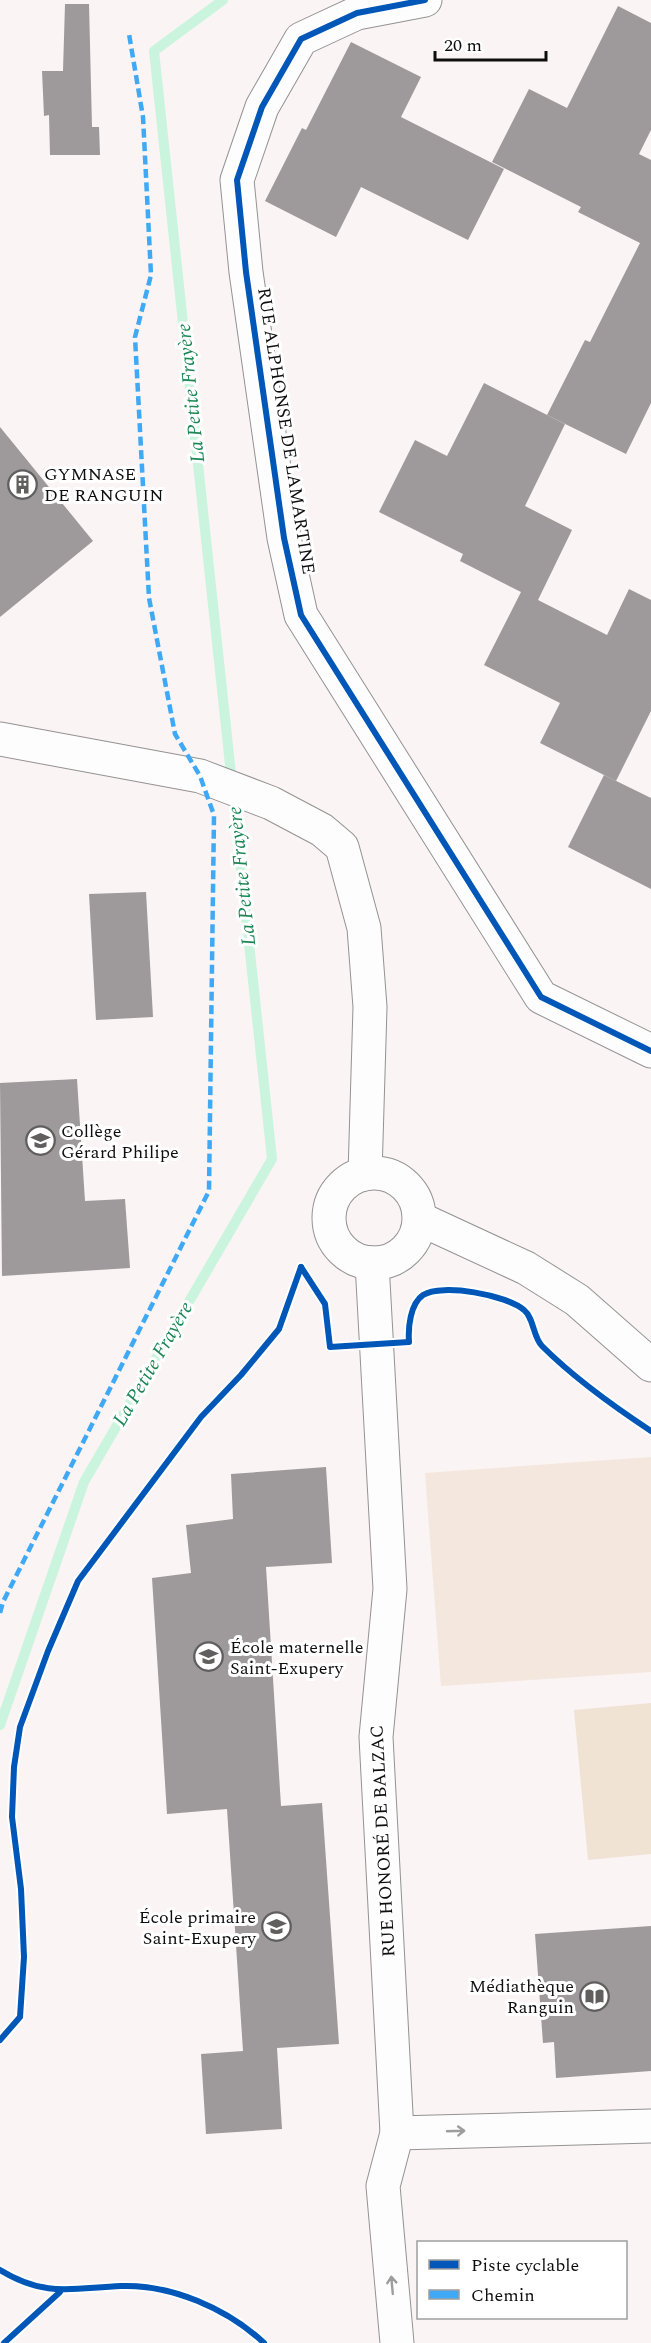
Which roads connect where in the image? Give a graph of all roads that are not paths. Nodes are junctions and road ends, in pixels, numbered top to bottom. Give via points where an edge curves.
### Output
1 (425, 0) edge
2 (0, 739) edge
3 (651, 1051) edge
4 (365, 1174) junction
5 (420, 1219) junction
6 (372, 1263) junction
7 (651, 1365) edge
8 (651, 2126) edge
9 (397, 2133) junction
10 (397, 2343) edge

1 - 3 street, RUE ALPHONSE DE LAMARTINE via 357,13 302,39 262,107 237,180 246,272 284,538 301,615 541,997
2 - 4 street via 200,776 271,804 322,830 342,847 364,928 370,1007
4 - 5 street via 378,1173 403,1184 418,1206
4 - 6 street via 351,1179 333,1200 330,1229 345,1253
5 - 6 street via 410,1246 392,1259
5 - 7 street via 543,1278 604,1321
6 - 9 street, RUE HONORÉ DE BALZAC via 390,1589 376,1737
9 -> 8 street
10 -> 9 street, RUE HONORÉ DE BALZAC via 383,2186

